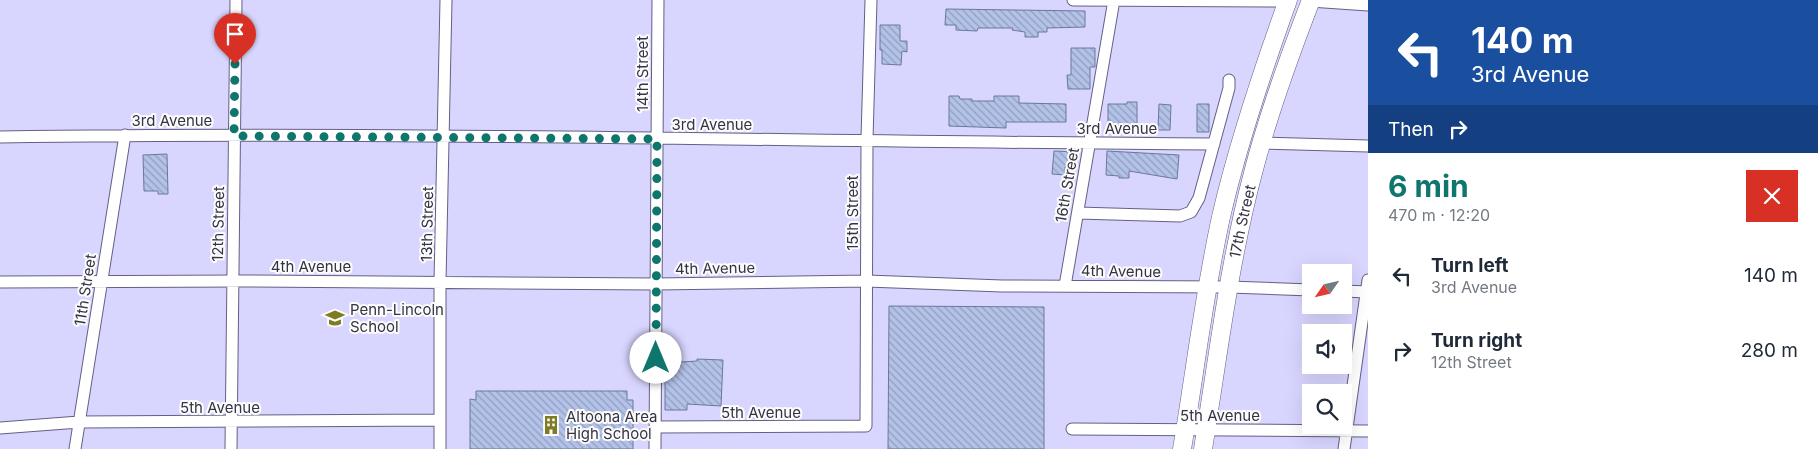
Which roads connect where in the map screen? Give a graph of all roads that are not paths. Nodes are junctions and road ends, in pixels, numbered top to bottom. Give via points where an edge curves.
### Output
1 (236, 0) edge
2 (446, 0) edge
3 (658, 0) edge
4 (872, 0) edge
5 (1073, 0) edge
6 (1114, 0) edge
7 (1288, 0) edge
8 (1310, 0) edge
9 (1368, 5) edge
10 (1229, 80) dead end
11 (125, 135) junction
12 (234, 136) junction
13 (0, 137) edge
14 (444, 137) junction
15 (657, 139) junction
16 (868, 139) junction
17 (1090, 143) junction
18 (1261, 143) junction
19 (1214, 144) junction
20 (1368, 146) edge
21 (1078, 213) junction
22 (1368, 280) edge
23 (232, 281) junction
24 (867, 281) junction
25 (0, 282) edge
26 (102, 282) junction
27 (440, 282) junction
28 (656, 284) junction
29 (1066, 286) junction
30 (1208, 287) junction
31 (1229, 287) junction
32 (1302, 290) edge
33 (1352, 291) edge
34 (1367, 292) edge
35 (1352, 396) edge
36 (440, 420) junction
37 (79, 422) junction
38 (230, 422) junction
39 (866, 426) joint
40 (656, 427) junction
41 (0, 428) edge
42 (1072, 428) dead end
43 (1185, 430) junction
44 (1206, 430) junction
45 (1302, 431) edge
46 (1352, 431) edge
47 (1368, 431) edge
48 (1346, 434) edge
49 (75, 449) edge
50 (230, 449) edge
51 (440, 449) edge
52 (655, 449) edge
53 (1182, 449) edge
54 (1203, 449) edge
55 (1344, 449) edge

1 - 12 street, 12th Street
2 - 14 street, 13th Street
3 - 15 street, 14th Street
4 - 16 street, 15th Street
5 - 6 street
6 - 7 street
6 - 17 street, 16th Street
7 - 30 main road, 17th Street via 1239,146
8 - 9 street
8 - 18 main road, 17th Street
10 - 19 street
11 - 12 street, 3rd Avenue
11 - 13 street, 3rd Avenue
11 - 26 street, 11th Street
12 - 14 street, 3rd Avenue
12 - 23 street, 12th Street
14 - 15 street, 3rd Avenue
14 - 27 street, 13th Street
15 - 16 street, 3rd Avenue
15 - 28 street, 14th Street
16 - 17 street, 3rd Avenue
16 - 24 street, 15th Street
17 - 19 street, 3rd Avenue
17 - 21 street, 16th Street
18 - 20 street
18 - 31 main road, 17th Street
19 - 21 street via 1199,198 1191,212 1180,216
21 - 29 street, 16th Street
22 - 34 street
23 - 26 street, 4th Avenue
23 - 27 street, 4th Avenue
23 - 38 street, 12th Street
24 - 28 street, 4th Avenue
24 - 29 street, 4th Avenue
24 - 39 street, 15th Street
25 - 26 street, 4th Avenue
26 - 37 street, 11th Street
27 - 28 street, 4th Avenue
27 - 36 street, 13th Street
28 - 40 street, 14th Street
29 - 30 street, 4th Avenue
30 - 31 street, 4th Avenue
30 - 43 main road, 17th Street
31 - 32 street, 4th Avenue
31 - 44 main road, 17th Street
33 - 34 street
34 - 35 street
36 - 38 street, 5th Avenue
36 - 51 street, 13th Street
37 - 38 street, 5th Avenue
37 - 41 street, 5th Avenue
37 - 49 street, 11th Street
38 - 50 street, 12th Street
39 - 40 street, 5th Avenue
40 - 52 street, 14th Street
42 - 43 street, 5th Avenue
43 - 44 street, 5th Avenue
43 - 53 main road, 17th Street
44 - 45 street, 5th Avenue
44 - 54 main road, 17th Street
46 - 47 street, 5th Avenue
48 - 55 street

